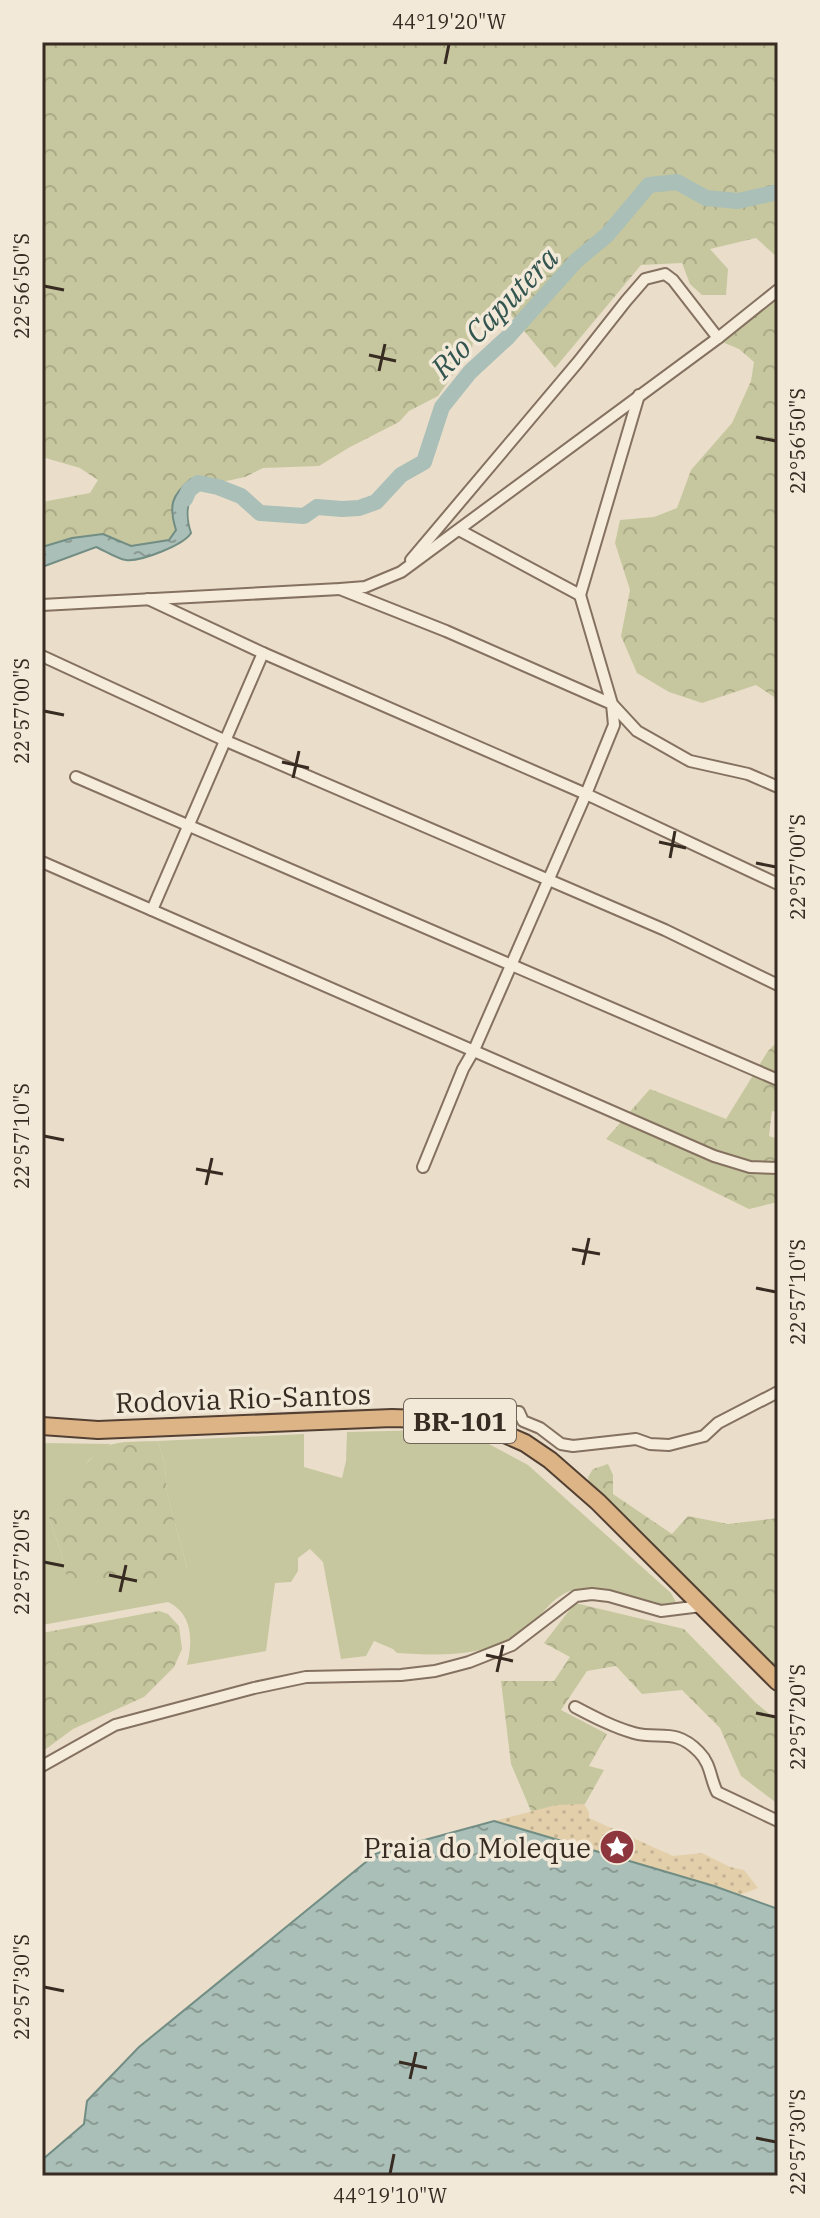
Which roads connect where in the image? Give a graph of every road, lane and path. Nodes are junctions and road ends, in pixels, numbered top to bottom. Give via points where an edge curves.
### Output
1 (778, 290) edge
2 (718, 338) junction
3 (639, 395) junction
4 (459, 530) junction
5 (401, 572) junction
6 (340, 589) junction
7 (580, 595) junction
8 (148, 599) junction
9 (42, 605) edge
10 (263, 653) junction
11 (42, 656) edge
12 (612, 704) junction
13 (224, 740) junction
14 (76, 777) dead end
15 (778, 787) edge
16 (586, 794) junction
17 (187, 825) junction
18 (42, 862) edge
19 (547, 879) junction
20 (778, 884) edge
21 (152, 910) junction
22 (510, 963) junction
23 (778, 985) edge
24 (474, 1050) junction
25 (778, 1080) edge
26 (423, 1167) dead end
27 (778, 1168) edge
28 (778, 1392) edge
29 (42, 1426) edge
30 (486, 1426) junction
31 (555, 1440) junction
32 (550, 1460) junction
33 (701, 1606) junction
34 (778, 1682) edge
35 (575, 1707) dead end
36 (42, 1766) edge
37 (778, 1821) edge

1 - 2 street
2 - 3 street
2 - 5 street via 673,280 665,274 645,279
3 - 4 street
3 - 7 street
4 - 5 street
4 - 7 street
5 - 6 street via 365,587
6 - 8 street
6 - 12 street
7 - 12 street
8 - 9 street
8 - 10 street
10 - 13 street
10 - 16 street
11 - 13 street
12 - 15 street via 637,731 662,747 690,761
12 - 16 street via 614,725
13 - 17 street
13 - 19 street
14 - 17 street
16 - 19 street
16 - 20 street
17 - 21 street
17 - 22 street
18 - 21 street
19 - 22 street
19 - 23 street
21 - 24 street
22 - 24 street
22 - 25 street
24 - 26 street
24 - 27 street via 714,1156 750,1167
28 - 31 street via 690,1441 669,1445 636,1439 573,1446
29 - 30 highway, Rodovia Rio-Santos / BR-101 via 98,1430 392,1418
30 - 31 street via 498,1414 519,1412 523,1421
30 - 32 highway, Rodovia Rio-Santos / BR-101
31 - 32 street
32 - 33 highway, Rodovia Rio-Santos / BR-101
33 - 34 highway, Rodovia Rio-Santos / BR-101
33 - 36 street via 661,1611 609,1596 576,1596 512,1645 469,1662 435,1671 306,1677 254,1688 115,1725
35 - 37 street via 637,1734 682,1740 710,1768 717,1792

